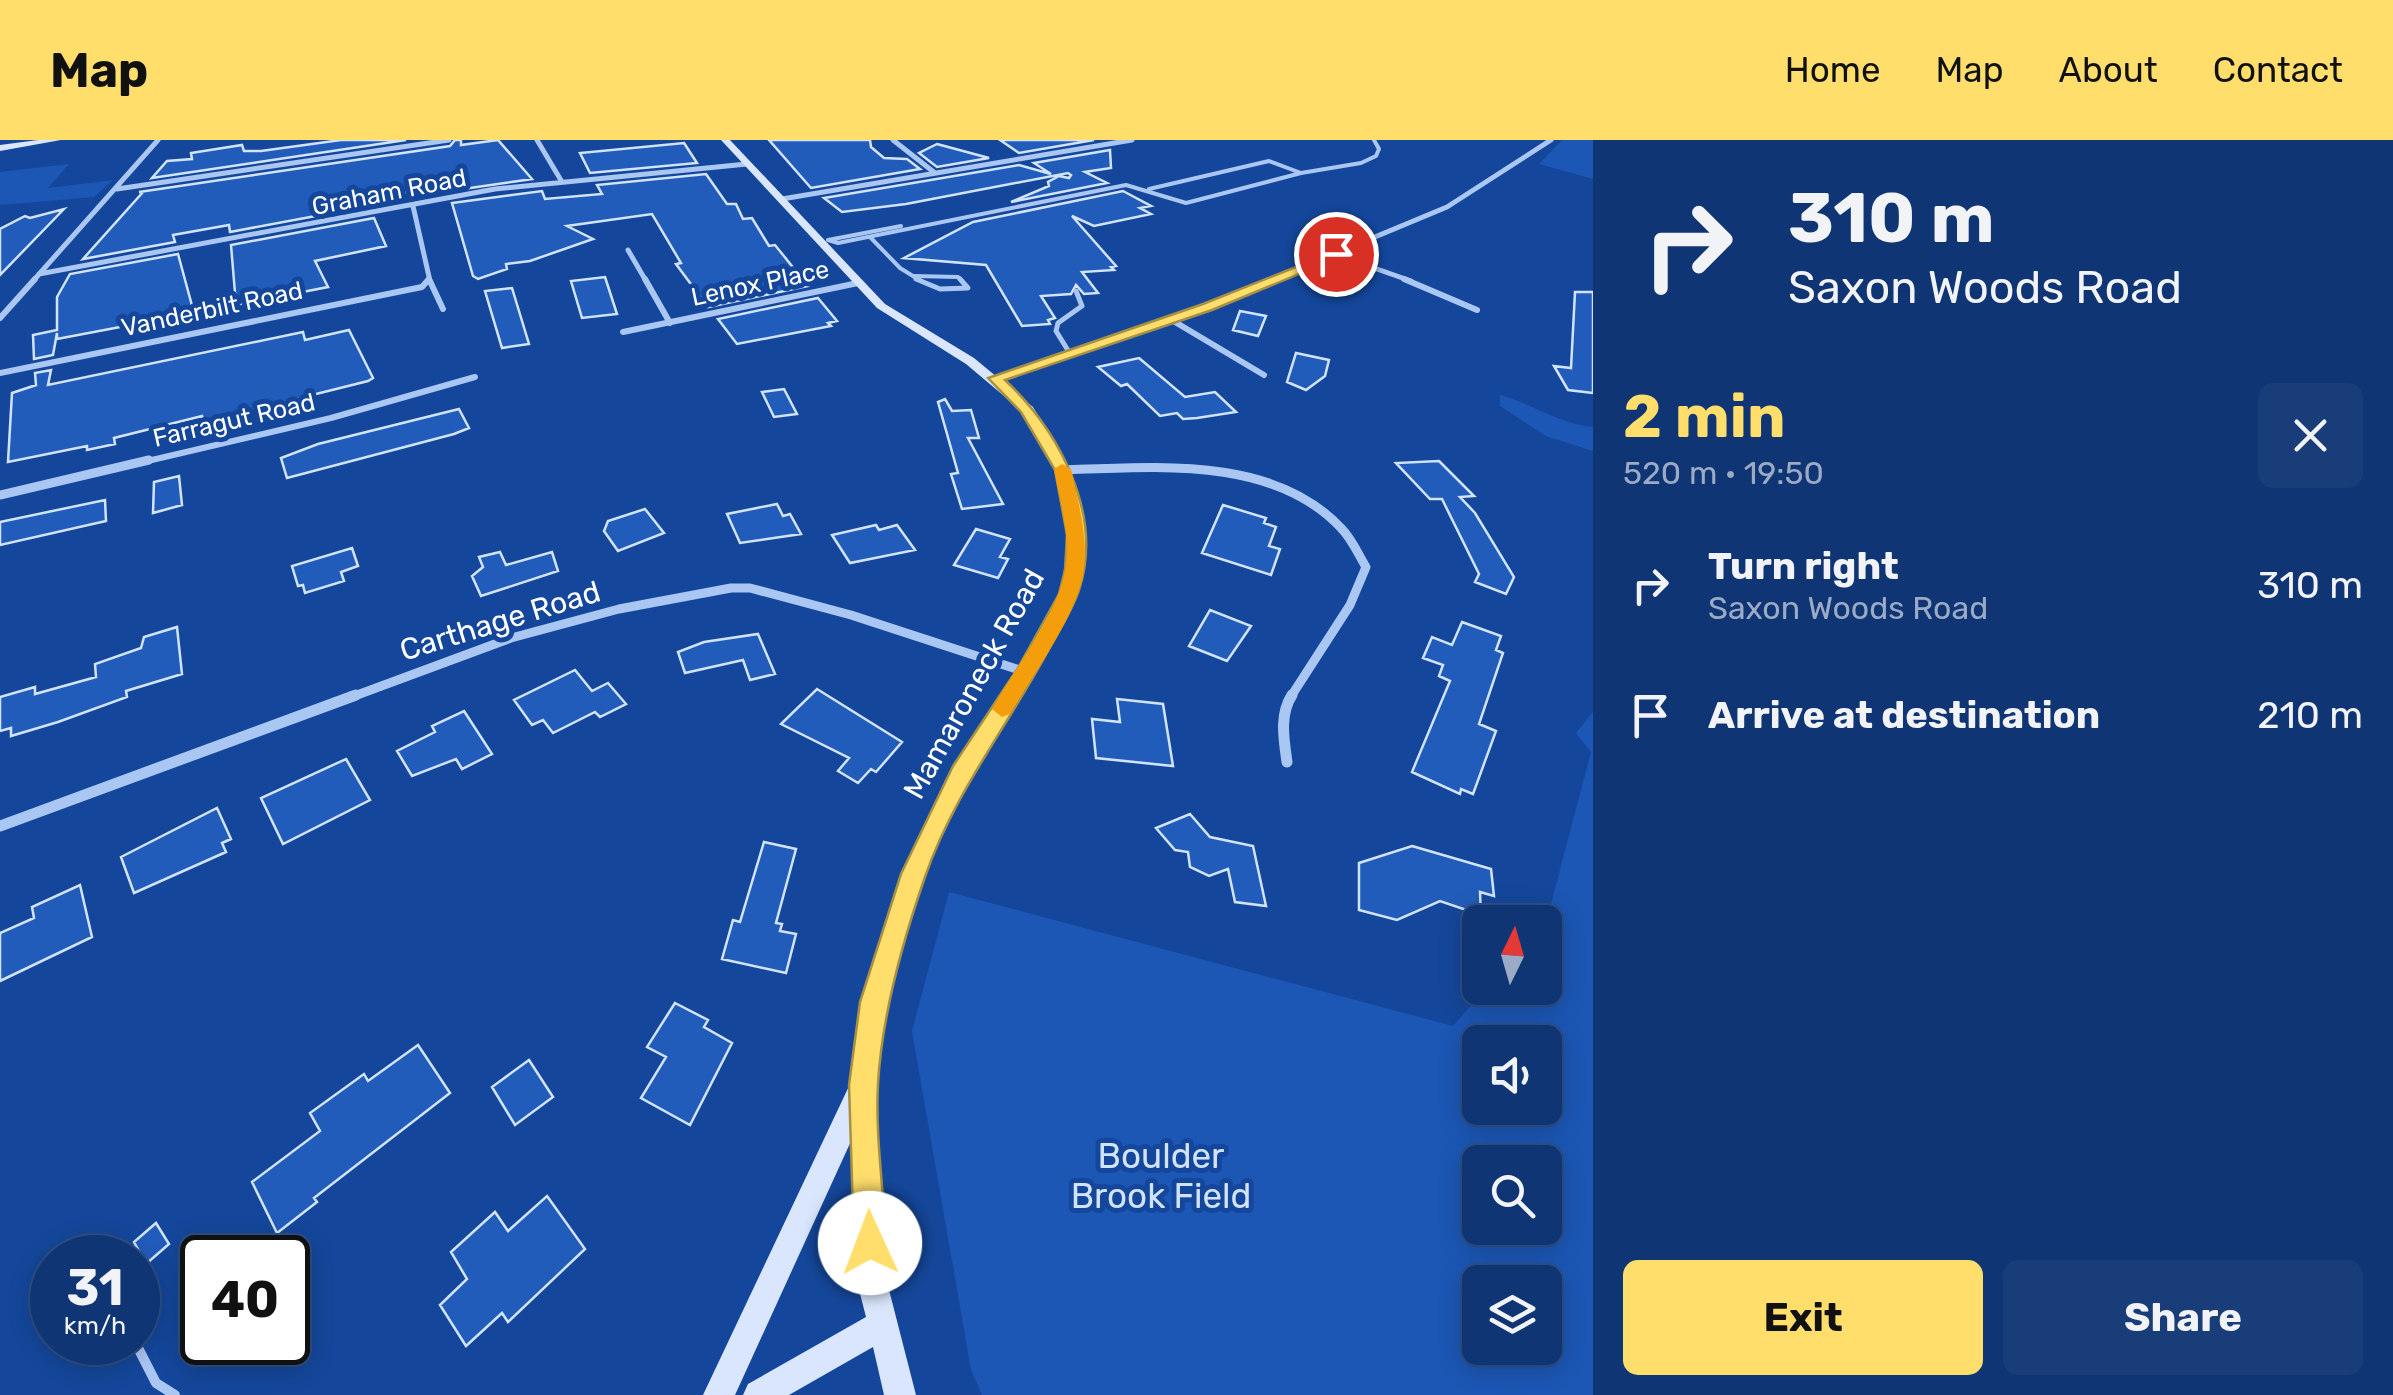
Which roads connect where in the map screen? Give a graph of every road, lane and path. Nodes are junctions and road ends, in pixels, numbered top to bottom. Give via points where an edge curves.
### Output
1 (56, 140) edge
2 (158, 140) edge
3 (449, 140) edge
4 (537, 140) edge
5 (725, 140) edge
6 (892, 140) edge
7 (1132, 140) edge
8 (1374, 140) edge
9 (1551, 140) edge
10 (0, 148) edge
11 (748, 164) junction
12 (935, 173) junction
13 (1301, 173) junction
14 (562, 182) junction
15 (1149, 188) junction
16 (116, 189) junction
17 (782, 199) junction
18 (414, 206) junction
19 (916, 226) junction
20 (870, 237) junction
21 (824, 241) junction
22 (628, 250) dead end
23 (1336, 254) junction
24 (39, 274) junction
25 (914, 276) junction
26 (429, 279) junction
27 (858, 283) junction
28 (1076, 291) dead end
29 (443, 309) dead end
30 (1477, 310) dead end
31 (0, 318) edge
32 (1170, 319) junction
33 (670, 323) junction
34 (623, 332) dead end
35 (1068, 352) junction
36 (0, 373) edge
37 (1264, 374) dead end
38 (475, 377) dead end
39 (995, 378) junction
40 (1063, 470) junction
41 (0, 495) edge
42 (1026, 672) junction
43 (1288, 762) dead end
44 (0, 826) edge
45 (863, 1085) junction
46 (881, 1324) junction
47 (146, 1365) edge
48 (175, 1395) edge
49 (719, 1395) edge
50 (760, 1395) edge
51 (900, 1395) edge

1 - 10 street
2 - 16 street
3 - 16 street
4 - 14 street
5 - 11 street, Mamaroneck Road
6 - 12 street
7 - 12 street
8 - 13 lane via 1379,149 1367,161
9 - 23 street via 1467,198
11 - 14 street, Graham Road
11 - 17 street, Mamaroneck Road
12 - 17 street
13 - 15 lane via 1269,160
13 - 15 lane via 1186,204
14 - 18 street, Graham Road
15 - 19 lane via 1126,186
16 - 24 street
17 - 21 street, Mamaroneck Road
18 - 24 street, Graham Road
18 - 26 street
19 - 20 lane
19 - 21 lane
20 - 21 lane
20 - 25 lane via 885,258
21 - 27 street, Mamaroneck Road
22 - 33 street, Lenox Place
23 - 30 street
23 - 32 street
24 - 31 street
25 - 25 lane via 944,290 968,288 958,276
26 - 29 street
26 - 36 street, Vanderbilt Road via 422,286
27 - 33 street, Lenox Place
27 - 39 street, Mamaroneck Road via 896,318
28 - 35 lane via 1082,306 1056,331
32 - 35 street
32 - 37 street
33 - 34 street, Lenox Place
35 - 39 street
38 - 41 street, Farragut Road via 331,418
39 - 40 street, Mamaroneck Road via 1028,410
40 - 42 street, Mamaroneck Road via 1076,535 1075,570
40 - 43 street via 1237,473 1286,489 1324,510 1347,533 1366,567 1350,605 1286,704
42 - 44 street, Carthage Road via 852,615 731,588 511,638
42 - 45 street, Mamaroneck Road via 962,772 913,874 874,1002
45 - 46 street, Mamaroneck Road via 872,1282
45 - 49 street
46 - 50 street
46 - 51 street, Mamaroneck Road
47 - 48 lane via 156,1384

